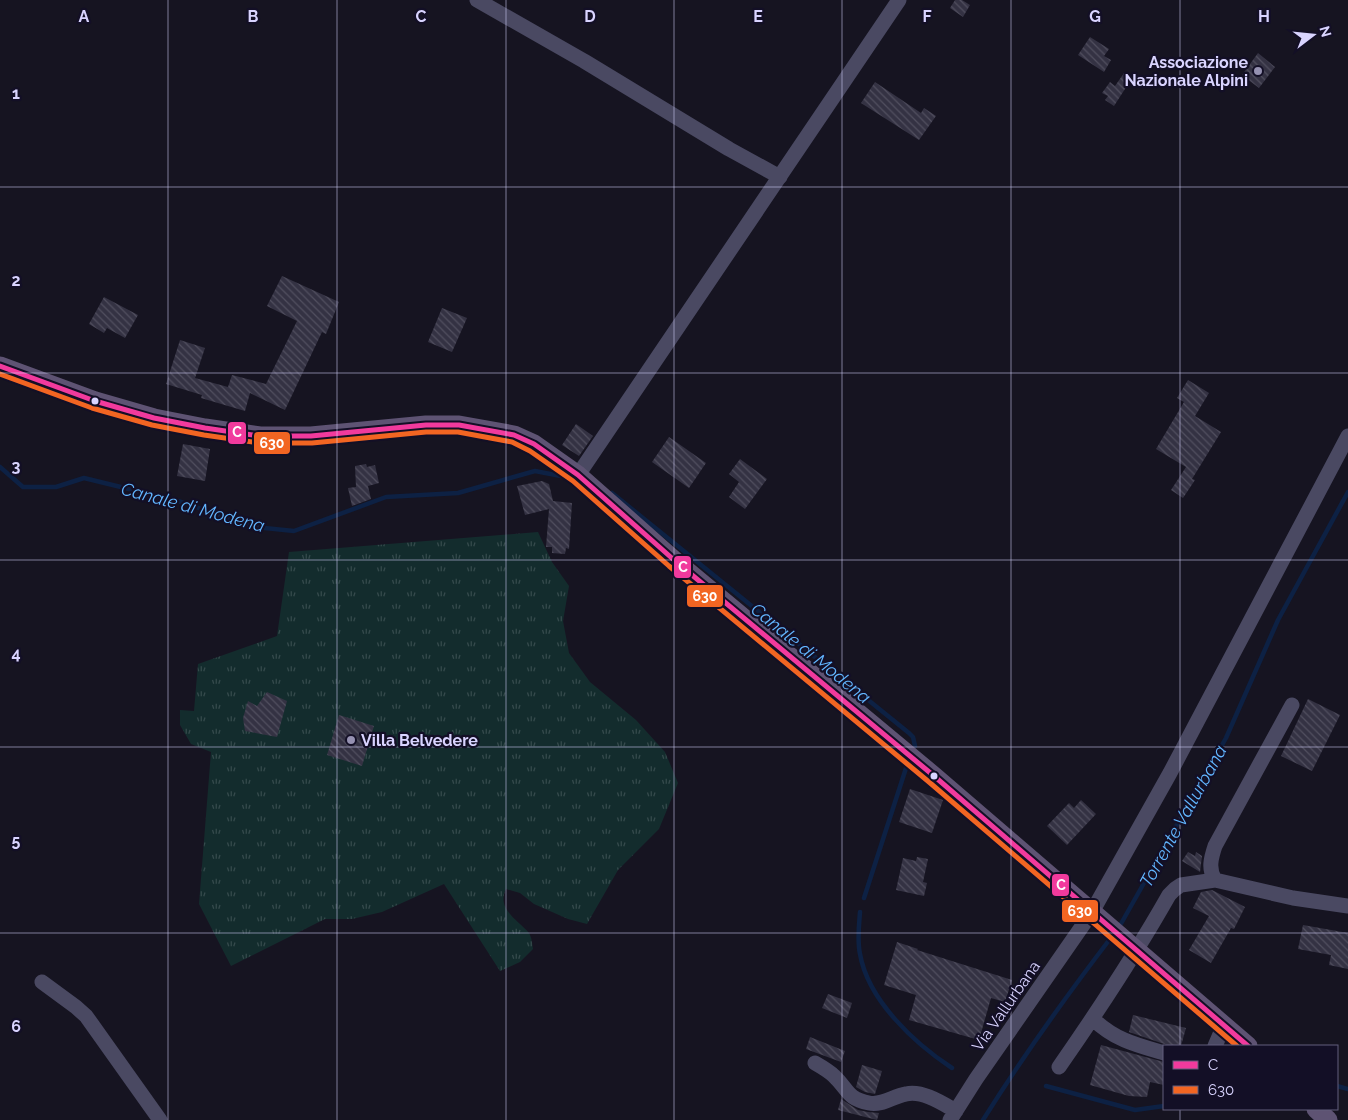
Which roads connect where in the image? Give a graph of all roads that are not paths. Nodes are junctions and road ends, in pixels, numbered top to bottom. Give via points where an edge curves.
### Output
1 (476, 0) edge
2 (899, 0) edge
3 (780, 177) junction
4 (0, 366) edge
5 (1348, 436) edge
6 (578, 475) junction
7 (1292, 705) dead end
8 (1215, 880) junction
9 (1348, 906) edge
10 (1097, 917) junction
11 (1132, 946) junction
12 (42, 982) dead end
13 (1093, 1019) junction
14 (1224, 1025) junction
15 (1215, 1045) edge
16 (1247, 1045) edge
17 (1163, 1054) edge
18 (815, 1064) dead end
19 (1059, 1067) dead end
20 (1317, 1110) edge
21 (953, 1115) edge
22 (160, 1120) edge
23 (1328, 1120) edge

1 - 3 street
2 - 3 street
3 - 6 street
4 - 6 main road via 95,401 154,418 260,436 311,436 426,425 486,429 514,435 534,444
5 - 10 street, Via Vallurbana
6 - 10 main road
7 - 8 street via 1215,846 1210,867
8 - 9 street via 1293,898
8 - 11 street via 1193,882 1175,889
10 - 11 main road
10 - 21 street, Via Vallurbana
11 - 13 street
11 - 14 main road
12 - 22 street via 86,1016
13 - 17 street via 1105,1031 1124,1041
13 - 19 street
14 - 15 street
14 - 16 main road
18 - 21 street via 833,1075 852,1098 878,1104 911,1093 941,1102
20 - 23 main road

